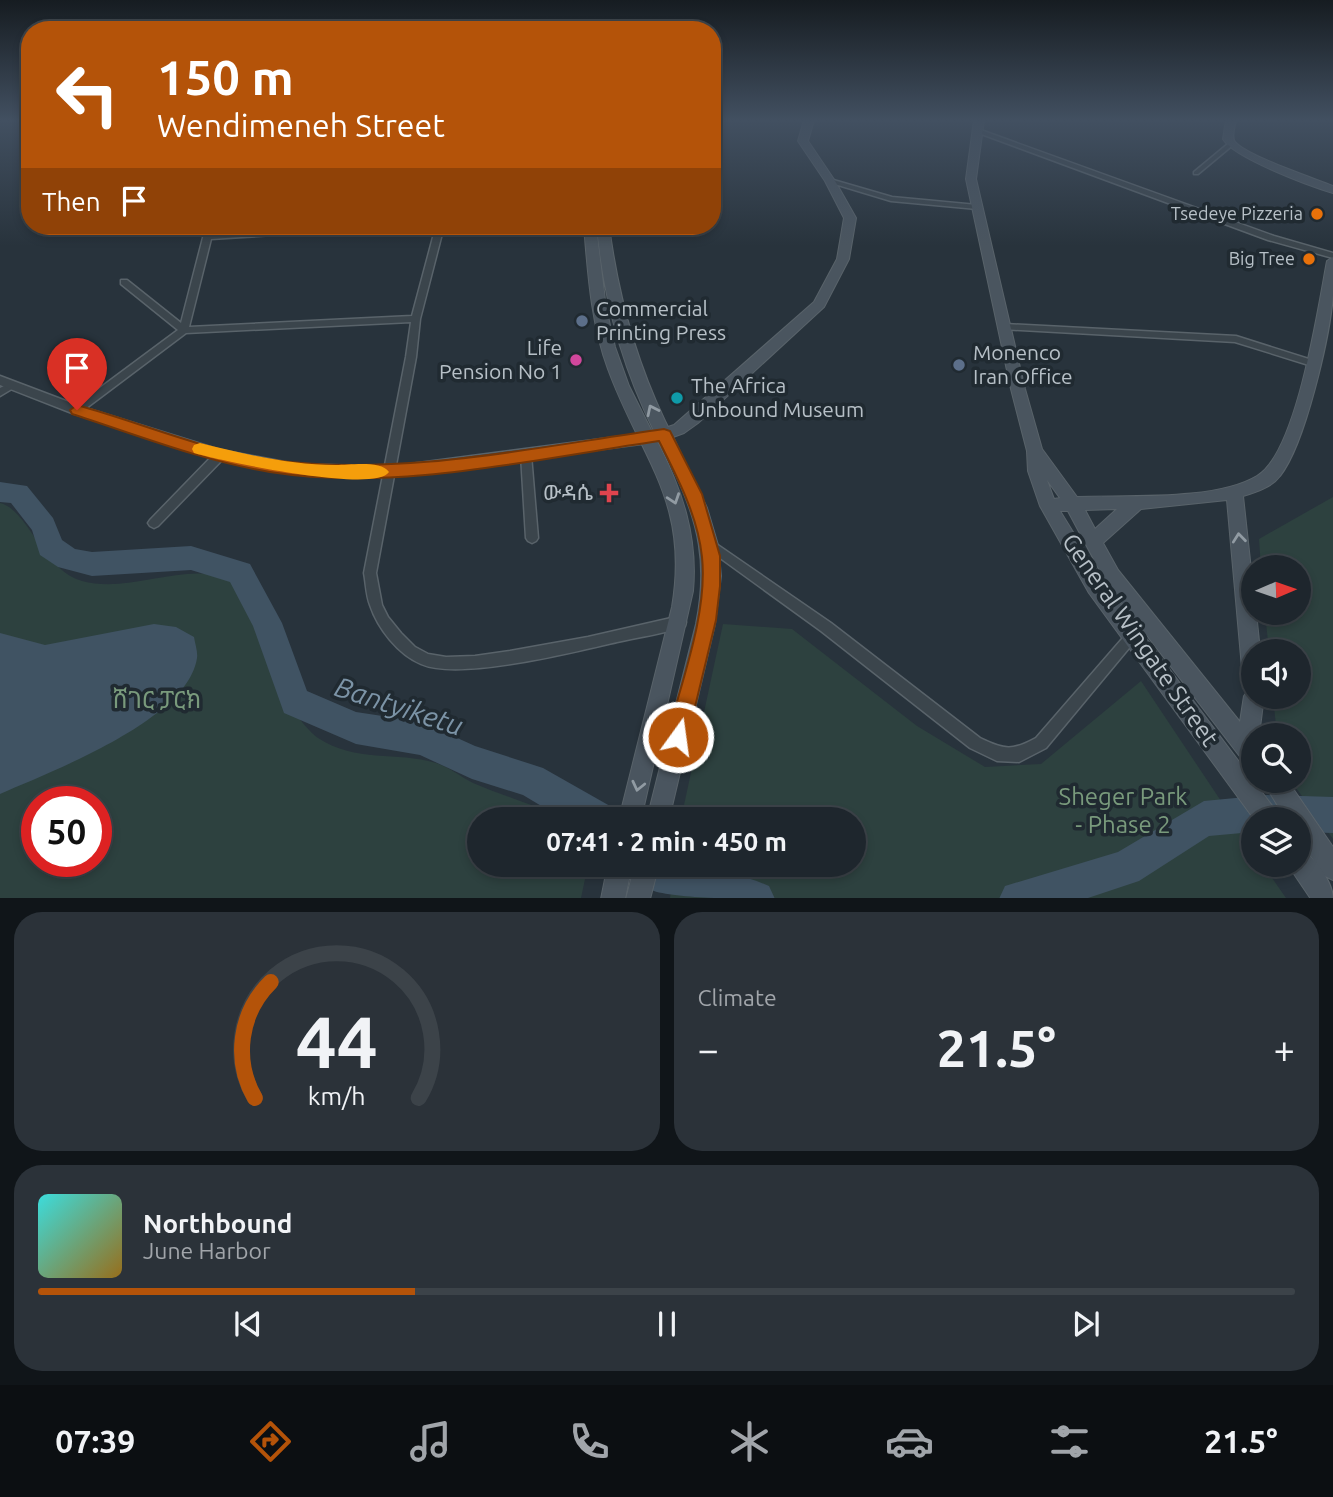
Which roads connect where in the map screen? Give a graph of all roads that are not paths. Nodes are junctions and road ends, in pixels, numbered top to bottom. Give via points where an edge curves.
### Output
1 (817, 162) edge
2 (974, 162) edge
3 (1072, 162) edge
4 (1209, 162) edge
5 (1264, 162) edge
6 (1196, 173) dead end
7 (830, 181) junction
8 (1333, 190) edge
9 (977, 207) junction
10 (207, 235) edge
11 (438, 235) edge
12 (591, 235) edge
13 (604, 235) edge
14 (1333, 258) edge
15 (124, 282) dead end
16 (416, 319) junction
17 (1005, 327) junction
18 (184, 330) junction
19 (1312, 363) junction
20 (4, 386) edge
21 (77, 410) junction
22 (656, 436) junction
23 (1035, 450) junction
24 (220, 455) junction
25 (526, 455) junction
26 (388, 472) junction
27 (1234, 491) junction
28 (1072, 502) junction
29 (1137, 502) junction
30 (1048, 506) junction
31 (154, 523) dead end
32 (532, 538) dead end
33 (1092, 542) junction
34 (709, 544) junction
35 (680, 622) junction
36 (1133, 636) junction
37 (1249, 639) edge
38 (1241, 740) edge
39 (1280, 793) edge
40 (633, 807) edge
41 (661, 807) edge
42 (1259, 807) edge
43 (644, 877) edge
44 (1324, 882) edge
45 (639, 897) edge

1 - 7 main road
2 - 9 main road, General Wingate Street via 971,179
3 - 14 street
4 - 6 street
5 - 8 main road
7 - 9 street via 891,199
7 - 22 main road via 850,218 843,259 819,304 693,419
9 - 17 main road, General Wingate Street
10 - 18 street
11 - 16 street
12 - 22 main road via 607,346 621,385
22 -> 13 main road via 624,344 611,293
14 - 19 main road
15 - 18 street
16 - 18 street
16 - 26 street
17 - 19 street via 1236,339
17 - 23 main road, General Wingate Street
18 - 21 street
19 - 27 main road via 1289,448 1274,474
20 - 21 street
21 - 24 street
22 - 25 street
22 - 34 main road via 688,480
22 -> 35 main road via 685,541
23 - 28 main road, General Wingate Street
23 - 30 main road, General Wingate Street via 1036,471
24 - 26 street via 295,469
24 - 31 street
25 - 26 street
25 - 32 street
26 - 35 street via 370,573 376,606 406,646 426,660 448,664 494,660
27 - 29 main road
37 -> 27 main road
28 - 29 main road
28 - 30 main road
28 - 33 main road, General Wingate Street
29 - 33 main road
30 - 36 main road, General Wingate Street via 1096,587
33 - 38 main road, General Wingate Street via 1135,608
34 - 36 street via 826,627 975,743 997,754 1018,755 1041,743
34 - 41 main road via 711,586 706,620
35 -> 40 main road
36 - 42 main road, General Wingate Street
39 - 44 main road
43 - 45 main road

